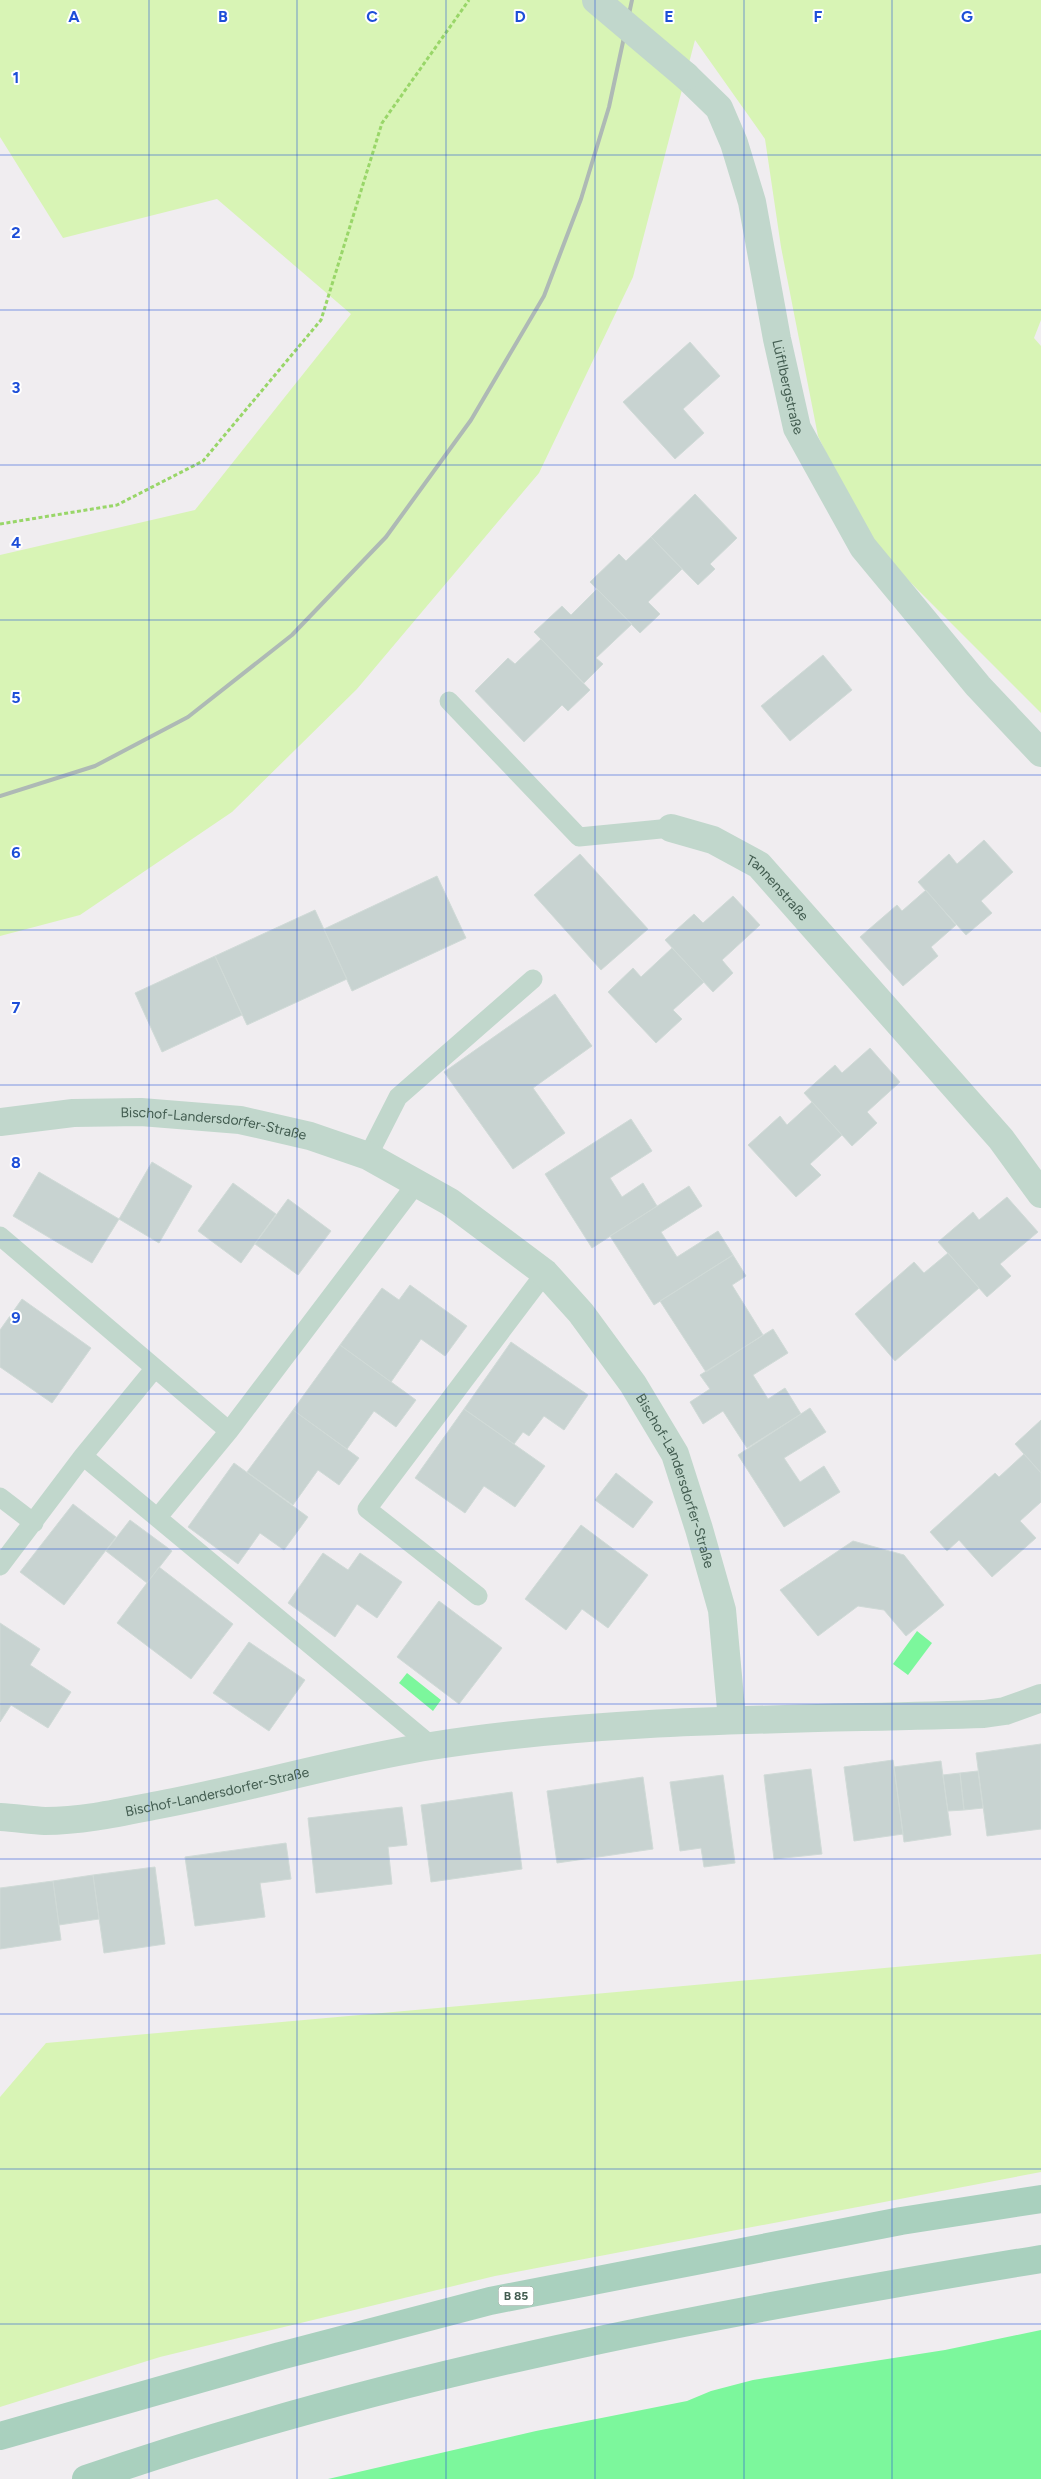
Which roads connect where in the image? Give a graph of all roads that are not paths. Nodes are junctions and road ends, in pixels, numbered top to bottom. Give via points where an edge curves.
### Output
1 (596, 0) edge
2 (449, 701) dead end
3 (1041, 753) edge
4 (671, 828) joint
5 (533, 979) dead end
6 (0, 1122) edge
7 (368, 1156) junction
8 (416, 1184) junction
9 (1041, 1194) edge
10 (0, 1236) edge
11 (545, 1273) junction
12 (155, 1368) junction
13 (229, 1431) junction
14 (83, 1456) junction
15 (0, 1497) edge
16 (158, 1517) junction
17 (34, 1523) junction
18 (0, 1566) edge
19 (478, 1596) dead end
20 (1041, 1698) edge
21 (732, 1720) junction
22 (432, 1746) junction
23 (0, 1817) edge
24 (1041, 2200) edge
25 (1041, 2259) edge
26 (0, 2436) edge
27 (86, 2479) edge

1 - 3 street, Lüftlbergstraße, bridge via 719,108 734,143 752,202 797,428 863,546 978,686
2 - 4 lane, Tannenstraße via 579,837
4 - 9 street, Tannenstraße via 713,840 759,865 1001,1139
5 - 7 lane via 398,1097
6 - 7 street, Bischof-Landersdorfer-Straße via 74,1113 182,1114 240,1120 310,1136
7 - 8 street, Bischof-Landersdorfer-Straße
8 - 11 street, Bischof-Landersdorfer-Straße via 450,1202
8 - 13 lane
10 - 12 lane
11 - 19 lane via 367,1508
11 - 21 street, Bischof-Landersdorfer-Straße via 581,1313 633,1384 675,1454 722,1610
12 - 13 lane
12 - 14 lane
13 - 16 lane
14 - 16 lane
14 - 17 lane
15 - 17 lane
16 - 22 lane
17 - 18 lane
20 - 21 street, Bischof-Landersdorfer-Straße via 1005,1711 984,1714
21 - 22 street, Bischof-Landersdorfer-Straße via 585,1729
22 - 23 street, Bischof-Landersdorfer-Straße via 349,1762 200,1798 98,1816 45,1821
24 - 26 main road, B 85 via 901,2221 490,2302 280,2356
25 - 27 main road via 564,2347 369,2394 188,2444

